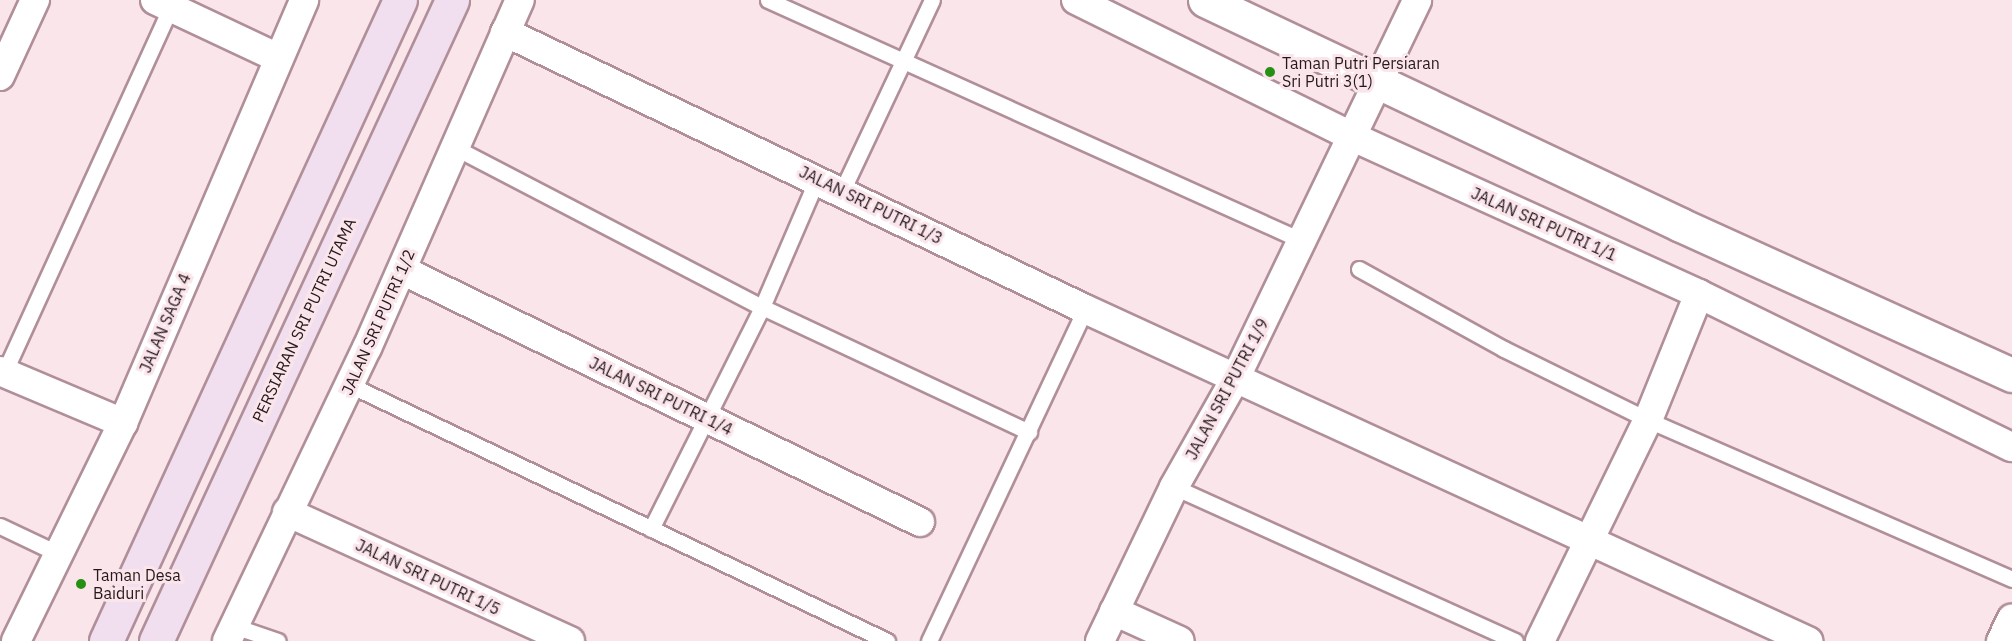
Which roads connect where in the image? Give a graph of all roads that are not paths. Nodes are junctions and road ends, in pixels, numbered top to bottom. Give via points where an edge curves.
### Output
1 (34, 0) edge
2 (304, 0) edge
3 (400, 0) edge
4 (452, 0) edge
5 (520, 0) edge
6 (768, 0) edge
7 (932, 0) edge
8 (1076, 0) edge
9 (1205, 0) edge
10 (1417, 0) edge
11 (167, 2) edge
12 (505, 32) junction
13 (278, 58) junction
14 (903, 62) junction
15 (0, 76) edge
16 (1379, 83) junction
17 (1353, 137) junction
18 (456, 148) junction
19 (817, 179) junction
20 (842, 191) junction
21 (1303, 241) junction
22 (1359, 269) dead end
23 (402, 270) junction
24 (1699, 294) junction
25 (762, 307) junction
26 (1085, 309) junction
27 (2, 372) edge
28 (2012, 375) edge
29 (1235, 380) junction
30 (350, 385) junction
31 (705, 417) junction
32 (1648, 420) junction
33 (123, 423) junction
34 (1029, 432) junction
35 (2012, 447) edge
36 (1174, 487) junction
37 (287, 512) junction
38 (920, 522) dead end
39 (0, 526) edge
40 (651, 530) junction
41 (1588, 539) junction
42 (59, 554) junction
43 (2012, 579) edge
44 (1114, 611) junction
45 (2012, 618) edge
46 (231, 634) edge
47 (16, 641) edge
48 (106, 641) edge
49 (156, 641) edge
50 (278, 641) edge
51 (570, 641) edge
52 (887, 641) edge
53 (929, 641) edge
54 (1100, 641) edge
55 (1180, 641) edge
56 (1515, 641) edge
57 (1540, 641) edge
58 (1808, 641) edge
59 (2001, 641) edge

1 - 15 street
2 - 13 street, JALAN SAGA 4
3 - 48 main road
4 - 49 main road, PERSIARAN SRI PUTRI UTAMA
5 - 12 street, JALAN SRI PUTRI 1/2
6 - 14 lane
7 - 14 lane
8 - 17 street, JALAN SRI PUTRI 1/1
9 - 16 street
10 - 16 street, JALAN SRI PUTRI 1/9
11 - 13 street
11 - 27 lane
12 - 18 street, JALAN SRI PUTRI 1/2
12 - 19 street, JALAN SRI PUTRI 1/3
13 - 33 street, JALAN SAGA 4
14 - 20 lane
14 - 21 lane
16 - 17 street, JALAN SRI PUTRI 1/9
16 - 28 street
17 - 21 street, JALAN SRI PUTRI 1/9
17 - 24 street, JALAN SRI PUTRI 1/1
18 - 23 street, JALAN SRI PUTRI 1/2
18 - 25 lane
19 - 20 street, JALAN SRI PUTRI 1/3
19 - 25 lane
20 - 26 street, JALAN SRI PUTRI 1/3
21 - 29 street, JALAN SRI PUTRI 1/9
22 - 32 lane via 1504,349
23 - 30 street, JALAN SRI PUTRI 1/2
23 - 31 street, JALAN SRI PUTRI 1/4
24 - 32 street
24 - 35 street, JALAN SRI PUTRI 1/1
25 - 31 lane
25 - 34 lane
26 - 29 street, JALAN SRI PUTRI 1/3
26 - 34 lane
27 - 33 street
29 - 36 street, JALAN SRI PUTRI 1/9
29 - 41 street, JALAN SRI PUTRI 1/3
30 - 37 street, JALAN SRI PUTRI 1/2
30 - 40 lane
31 - 38 street, JALAN SRI PUTRI 1/4
31 - 40 lane
32 - 41 street
32 - 43 lane
33 - 42 street, JALAN SAGA 4
34 - 53 lane
36 - 44 street, JALAN SRI PUTRI 1/9
36 - 56 lane
37 - 46 street, JALAN SRI PUTRI 1/2
37 - 51 street, JALAN SRI PUTRI 1/5
39 - 42 lane
40 - 52 lane
41 - 57 street
41 - 58 street, JALAN SRI PUTRI 1/3
42 - 47 street, JALAN SAGA 4
44 - 54 street, JALAN SRI PUTRI 1/9
44 - 55 street
45 - 59 street
46 - 50 lane

